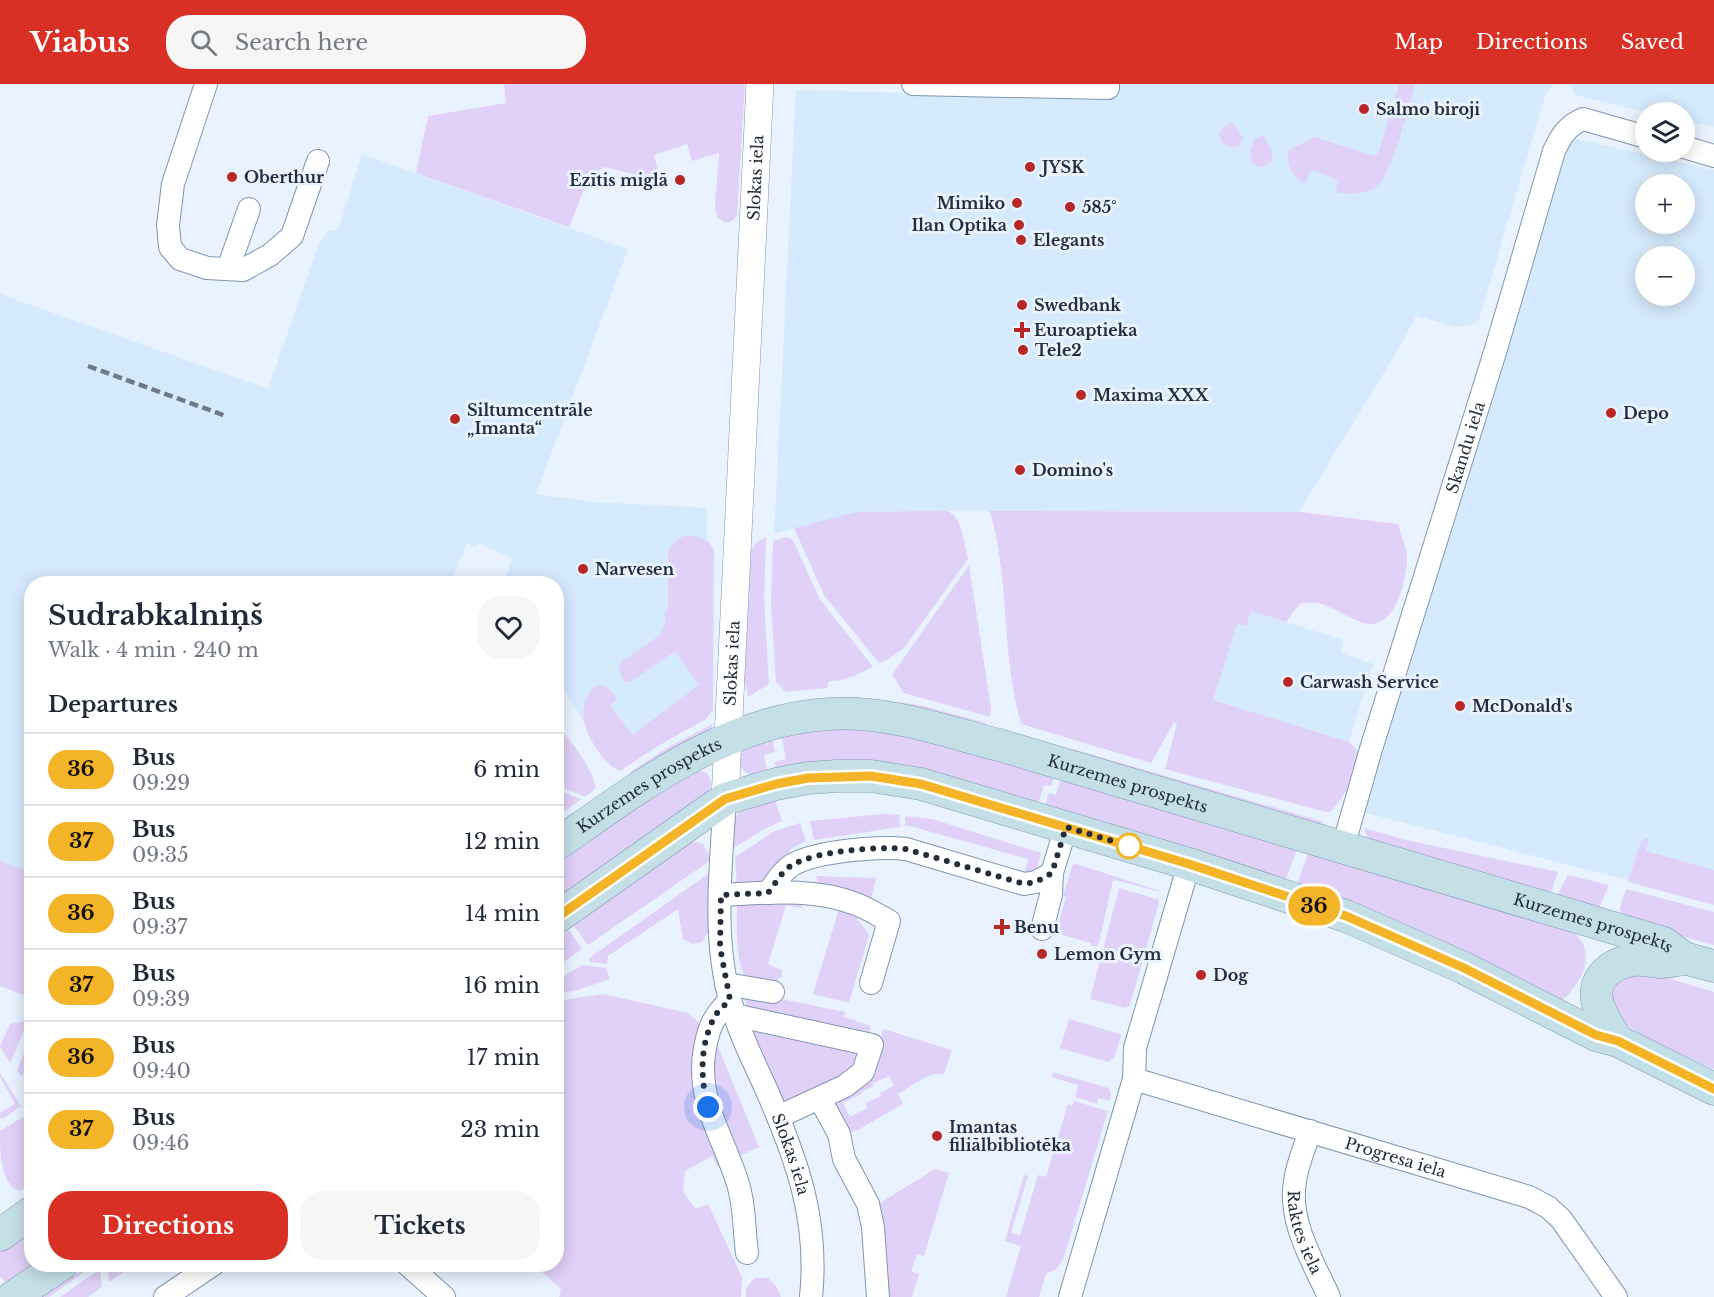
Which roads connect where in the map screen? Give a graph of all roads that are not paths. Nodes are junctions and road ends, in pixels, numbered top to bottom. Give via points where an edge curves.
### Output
1 (206, 84) edge
2 (760, 84) edge
3 (913, 84) edge
4 (1108, 86) edge
5 (1635, 134) edge
6 (1695, 150) edge
7 (1714, 156) edge
8 (318, 161) dead end
9 (249, 209) dead end
10 (228, 269) junction
11 (728, 739) junction
12 (725, 799) junction
13 (1066, 827) junction
14 (564, 840) edge
15 (1343, 847) junction
16 (1189, 864) junction
17 (1052, 873) junction
18 (768, 893) junction
19 (721, 895) junction
20 (564, 912) edge
21 (1042, 929) dead end
22 (1684, 958) junction
23 (1714, 966) edge
24 (871, 983) dead end
25 (773, 992) dead end
26 (730, 1000) junction
27 (1618, 1041) junction
28 (1134, 1079) junction
29 (1714, 1089) edge
30 (820, 1099) junction
31 (778, 1117) junction
32 (1310, 1131) junction
33 (24, 1218) edge
34 (0, 1235) edge
35 (747, 1253) dead end
36 (50, 1272) edge
37 (202, 1272) edge
38 (416, 1272) edge
39 (13, 1297) edge
40 (165, 1297) edge
41 (443, 1297) edge
42 (811, 1297) edge
43 (878, 1297) edge
44 (1070, 1297) edge
45 (1329, 1297) edge
46 (1616, 1297) edge

1 - 10 street via 173,184 168,225 170,247 180,259 207,268
2 - 11 street, Slokas iela
3 - 4 street
5 - 15 street, Skandu iela via 1583,119 1569,126 1554,151
6 - 7 street
8 - 10 street via 292,236 270,255 243,270
9 - 10 street
11 - 12 street, Slokas iela
11 - 14 main road, Kurzemes prospekts via 673,765
11 - 15 main road, Kurzemes prospekts via 774,723 829,714 888,718 999,745
12 - 13 main road via 808,778 871,776 921,784
12 - 19 street, Slokas iela
12 - 20 main road
13 - 16 main road
13 - 17 street
15 - 22 main road, Kurzemes prospekts via 1664,943
16 - 27 main road via 1346,916 1464,968 1596,1035
16 - 28 street via 1135,1048
17 - 18 street via 1024,884 890,847 811,856 790,866
17 - 21 street
18 - 19 street
18 - 24 street via 826,896 856,904 889,921
19 - 26 street, Slokas iela via 720,947
22 - 23 main road, Kurzemes prospekts
22 - 27 main road via 1620,962 1604,974 1597,1002
25 - 26 street
26 - 30 street via 872,1045 863,1072
26 - 31 street, Slokas iela
26 - 35 street via 714,1017 707,1035 702,1080 708,1107 739,1186
27 - 29 main road
28 - 32 street, Progresa iela
28 - 44 street
30 - 31 street
30 - 43 street via 839,1134 844,1159 868,1204
31 - 42 street, Slokas iela via 798,1167 811,1225
32 - 45 street, Raktes iela via 1295,1180 1293,1207
32 - 46 street, Progresa iela via 1529,1197 1548,1207 1561,1219
33 - 34 main road
36 - 39 main road
37 - 40 street
38 - 41 street

